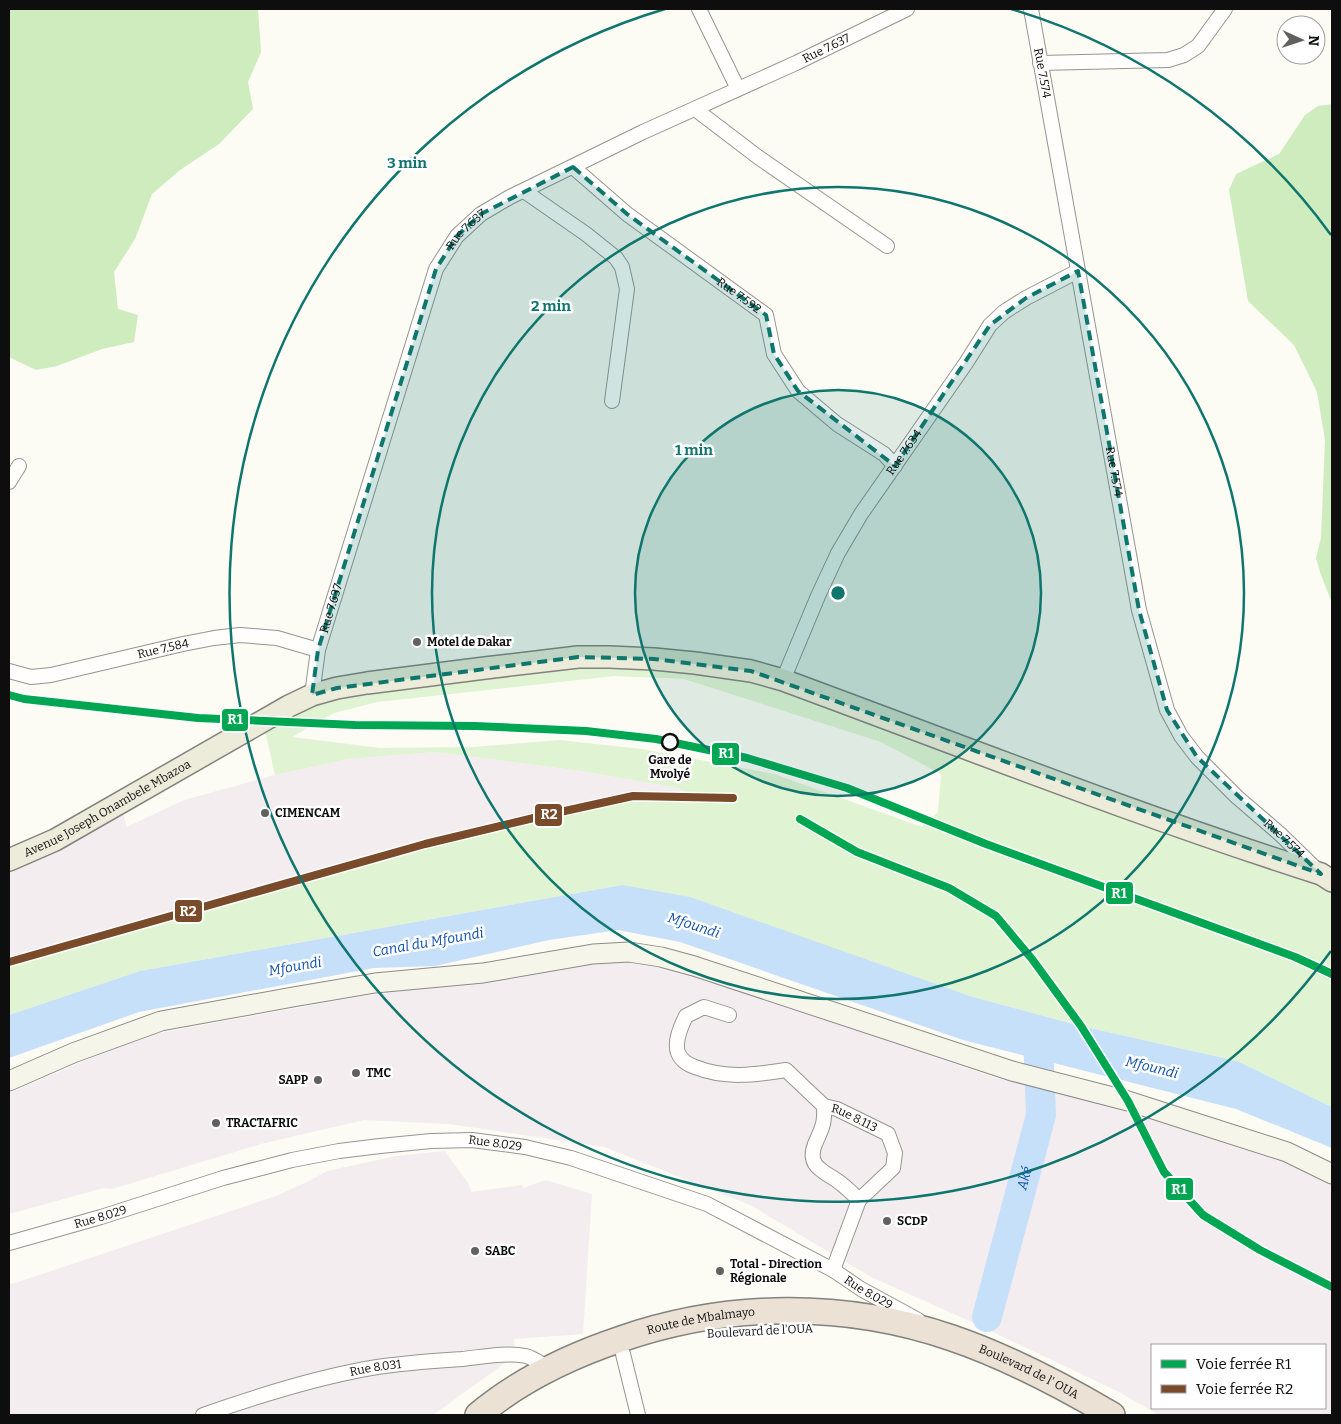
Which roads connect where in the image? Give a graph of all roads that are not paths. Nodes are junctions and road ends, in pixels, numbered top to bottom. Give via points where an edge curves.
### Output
1 (699, 9) edge
2 (907, 9) edge
3 (1031, 9) edge
4 (1225, 9) edge
5 (1040, 62) junction
6 (738, 89) junction
7 (695, 109) junction
8 (573, 167) junction
9 (524, 191) junction
10 (887, 246) dead end
11 (1078, 271) junction
12 (612, 401) dead end
13 (19, 466) dead end
14 (895, 466) junction
15 (9, 482) edge
16 (318, 650) junction
17 (9, 671) edge
18 (783, 680) junction
19 (312, 696) junction
20 (9, 860) edge
21 (1327, 878) edge
22 (729, 1015) dead end
23 (9, 1080) edge
24 (824, 1106) junction
25 (1332, 1174) edge
26 (860, 1200) junction
27 (9, 1243) edge
28 (832, 1270) junction
29 (947, 1337) junction
30 (623, 1354) junction
31 (550, 1369) junction
32 (1084, 1407) edge
33 (203, 1415) edge
34 (478, 1415) edge
35 (506, 1415) edge
36 (638, 1415) edge
37 (1112, 1415) edge

1 - 6 street
2 - 6 street, Rue 7.637
3 - 5 street, Rue 7.574
4 - 5 street via 1198,46 1176,58
5 - 11 street, Rue 7.574
6 - 7 street, Rue 7.637
7 - 8 street, Rue 7.637
7 - 10 street
8 - 9 street, Rue 7.637
8 - 14 street, Rue 7.592 via 628,214 766,315 774,354 798,391 837,424 884,454
9 - 12 street via 586,234 616,258 622,267 627,289
9 - 16 street, Rue 7.637 via 481,214 457,236 436,269
11 - 14 street, Rue 7.634 via 1026,298 990,325
11 - 21 street, Rue 7.574 via 1139,610 1167,710 1196,757
13 - 15 street
14 - 18 street, Rue 7.634 via 838,553
16 - 17 street, Rue 7.584 via 277,638 240,635 183,644 51,675 31,677
16 - 19 street, Rue 7.637
18 - 19 main road, Avenue Joseph Onambele Mbazoa via 751,671 662,660 578,657 367,683
18 - 21 main road, Avenue Joseph Onambele Mbazoa
19 - 20 main road, Avenue Joseph Onambele Mbazoa via 289,706 55,840
22 - 24 street, Rue 8.113 via 704,1007 686,1016 678,1032 678,1051 684,1062 709,1072 738,1076 786,1070
23 - 25 main road via 161,1021 375,983 483,973 594,954 629,952 694,966 1012,1070 1128,1101 1287,1152
24 - 26 street via 825,1119 812,1155 819,1170
24 - 26 street, Rue 8.113 via 837,1108 888,1134 895,1153 893,1168
26 - 28 street, Rue 8.113
27 - 28 street, Rue 8.029 via 292,1160 380,1146 472,1140 525,1147 571,1158 708,1204
28 - 29 street, Rue 8.029 via 861,1290
29 - 30 highway, Boulevard de l'OUA via 822,1328 727,1330 688,1336
29 - 31 highway, Route de Mbalmayo via 899,1323 854,1315 776,1311 718,1314 593,1348
29 - 32 highway, Boulevard de l' OUA via 1017,1364
30 - 35 highway, Boulevard de l'OUA via 567,1377
30 - 36 street
31 - 33 street, Rue 8.031 via 521,1356 487,1356 371,1368 318,1379
31 - 34 highway, Route de Mbalmayo via 518,1386
32 - 37 highway, Boulevard de l' OUA

